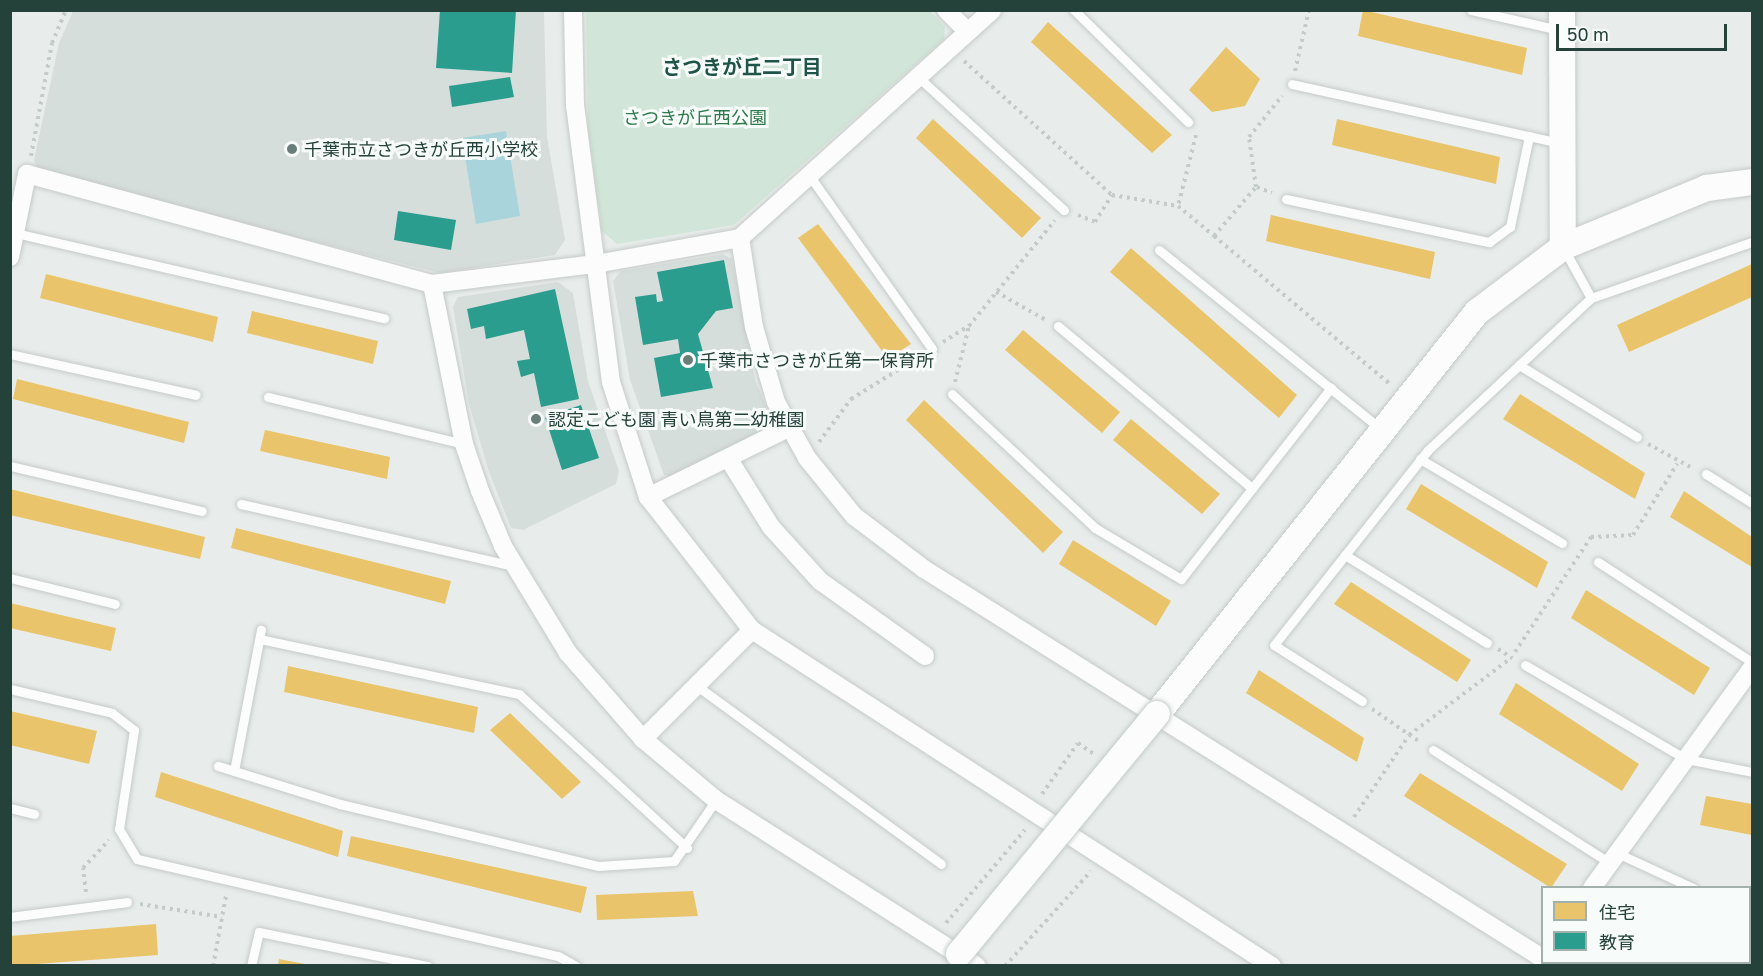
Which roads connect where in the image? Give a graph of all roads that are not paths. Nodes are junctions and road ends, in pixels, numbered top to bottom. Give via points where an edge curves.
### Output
1 (573, 10) edge
2 (946, 10) edge
3 (992, 10) edge
4 (1074, 10) edge
5 (1471, 10) edge
6 (1562, 21) edge
7 (967, 31) junction
8 (917, 76) junction
9 (1292, 84) road end
10 (1188, 122) road end
11 (1529, 136) junction
12 (1562, 144) junction
13 (809, 175) junction
14 (1752, 182) edge
15 (1286, 199) dead end
16 (1064, 210) road end
17 (15, 233) junction
18 (740, 238) junction
19 (1752, 242) edge
20 (1563, 247) junction
21 (1159, 250) dead end
22 (10, 257) edge
23 (597, 264) junction
24 (432, 284) junction
25 (1591, 298) junction
26 (384, 318) dead end
27 (1058, 326) road end
28 (932, 349) road end
29 (10, 354) edge
30 (1519, 365) junction
31 (1331, 388) junction
32 (952, 394) road end
33 (196, 395) dead end
34 (268, 397) dead end
35 (788, 429) junction
36 (1381, 429) junction
37 (1637, 437) road end
38 (464, 444) junction
39 (728, 458) junction
40 (1420, 459) junction
41 (10, 466) edge
42 (1706, 474) road end
43 (1252, 488) junction
44 (648, 497) junction
45 (1752, 503) edge
46 (241, 504) dead end
47 (202, 511) dead end
48 (1562, 543) road end
49 (1345, 555) junction
50 (1598, 562) road end
51 (515, 567) junction
52 (10, 578) edge
53 (115, 604) dead end
54 (752, 630) junction
55 (1487, 643) road end
56 (925, 656) dead end
57 (1752, 662) edge
58 (1525, 665) road end
59 (1752, 668) edge
60 (697, 686) junction
61 (10, 689) edge
62 (1362, 701) road end
63 (1157, 714) junction
64 (643, 739) junction
65 (1433, 750) road end
66 (1686, 759) junction
67 (218, 766) dead end
68 (234, 771) junction
69 (1752, 772) edge
70 (716, 800) junction
71 (10, 808) edge
72 (34, 814) dead end
73 (687, 848) junction
74 (1614, 858) junction
75 (941, 864) dead end
76 (1593, 886) edge
77 (1688, 886) edge
78 (127, 902) road end
79 (10, 917) edge
80 (1541, 958) edge
81 (962, 962) edge
82 (251, 966) edge
83 (428, 966) edge
84 (576, 966) edge
85 (1272, 966) edge

1 - 23 street via 575,105
2 - 7 street
3 - 7 street
4 - 10 lane
5 - 6 lane
6 - 12 street
7 - 8 street
8 - 13 street
8 - 16 lane
9 - 11 lane
11 - 12 lane
11 - 15 lane via 1510,227 1489,242
12 - 20 street
13 - 18 street
13 - 28 lane
14 - 20 street via 1707,188
17 - 22 street
17 - 24 street via 27,174
17 - 26 lane
18 - 23 street
18 - 35 street via 763,368
19 - 25 lane
20 - 25 lane
20 - 36 street via 1478,312
21 - 31 lane
23 - 24 street
23 - 44 street via 611,382
24 - 38 street
25 - 30 lane
27 - 43 lane
29 - 33 lane
30 - 37 lane
30 - 40 lane
31 - 36 lane
31 - 43 lane
32 - 43 lane via 1095,528 1181,579
34 - 38 lane
35 - 39 street
35 - 63 street via 854,516 887,543
36 - 63 street
38 - 51 street
39 - 44 street
39 - 56 street via 771,527 820,581
40 - 48 lane
40 - 49 lane
41 - 47 lane
42 - 45 lane
44 - 54 street
46 - 51 lane
49 - 55 lane
49 - 62 lane via 1274,645
50 - 57 lane
51 - 64 street via 568,653
52 - 53 lane
54 - 60 street
54 - 85 street
58 - 66 lane
59 - 66 street
60 - 64 street
60 - 75 lane
61 - 84 lane via 112,713 135,730 119,829 137,859 558,956
63 - 80 street
63 - 81 street, bridge
64 - 70 street
65 - 74 lane
66 - 69 lane
66 - 74 street
67 - 68 lane
68 - 73 lane via 340,804 599,866 657,866
68 - 73 lane via 261,634 519,694
70 - 73 lane
70 - 81 street via 933,937
71 - 72 lane
74 - 76 street
74 - 77 lane
78 - 79 lane
82 - 83 lane via 259,932

